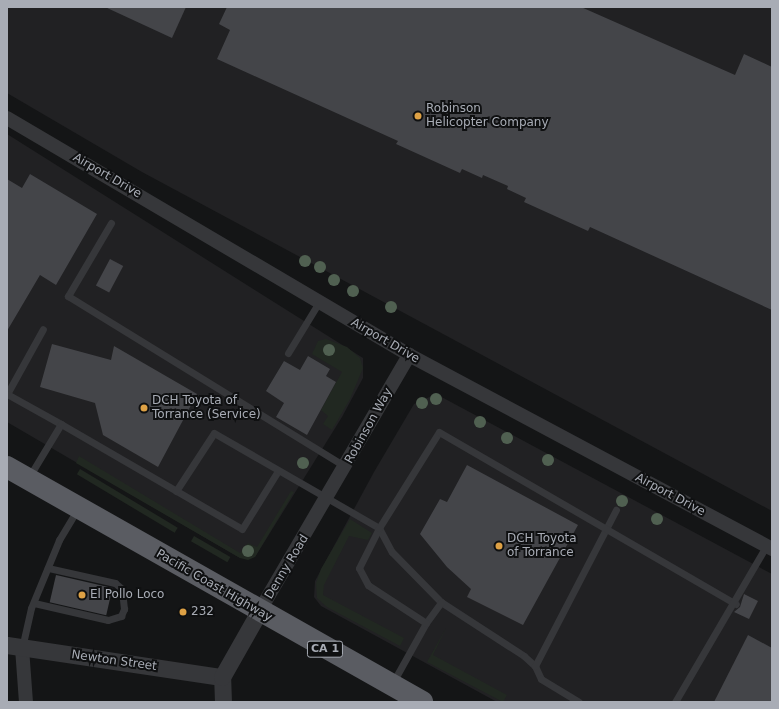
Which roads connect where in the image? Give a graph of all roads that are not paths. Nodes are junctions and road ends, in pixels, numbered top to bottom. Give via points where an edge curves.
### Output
1 (7, 118) edge
2 (111, 223) dead end
3 (320, 302) junction
4 (43, 329) dead end
5 (288, 353) dead end
6 (408, 356) junction
7 (7, 394) edge
8 (61, 424) junction
9 (7, 467) edge
10 (346, 467) junction
11 (278, 471) junction
12 (27, 479) junction
13 (176, 491) junction
14 (329, 497) junction
15 (79, 508) junction
16 (616, 510) dead end
17 (379, 528) junction
18 (606, 529) junction
19 (769, 548) edge
20 (48, 568) junction
21 (34, 602) junction
22 (441, 602) junction
23 (736, 604) junction
24 (259, 612) junction
25 (426, 623) junction
26 (15, 646) edge
27 (535, 666) junction
28 (222, 677) junction
29 (391, 686) junction
30 (26, 702) edge
31 (223, 702) edge
32 (422, 702) edge
33 (579, 702) edge
34 (675, 702) edge

1 - 3 street, Airport Drive
2 - 10 lane via 68,296
3 - 5 lane
3 - 6 street, Airport Drive
4 - 7 lane
6 - 10 street, Robinson Way
6 - 19 street, Airport Drive
7 - 8 lane
8 - 12 lane
8 - 13 lane
9 - 12 highway, Pacific Coast Highway / CA 1
10 - 14 street, Robinson Way
11 - 13 lane via 214,433
11 - 13 lane via 242,529
11 - 14 lane
12 - 15 highway, Pacific Coast Highway / CA 1
14 - 17 lane
14 - 24 street, Denny Road
15 - 20 lane via 59,540
15 - 24 highway, Pacific Coast Highway / CA 1
16 - 18 lane
17 - 18 lane via 439,432
17 - 22 lane via 392,552
17 - 25 lane via 359,568 368,585
18 - 23 lane
18 - 27 lane
19 - 23 lane
20 - 21 lane
20 - 21 lane via 115,583 122,589 124,609 121,616 108,620
21 - 26 lane
22 - 25 lane
22 - 27 lane
23 - 34 lane
24 - 28 street, Denny Road
24 - 29 highway, Pacific Coast Highway / CA 1
25 - 29 lane
26 - 28 street, Newton Street
26 - 30 street
27 - 33 lane via 541,679
28 - 31 street
29 - 32 highway, Pacific Coast Highway / CA 1

